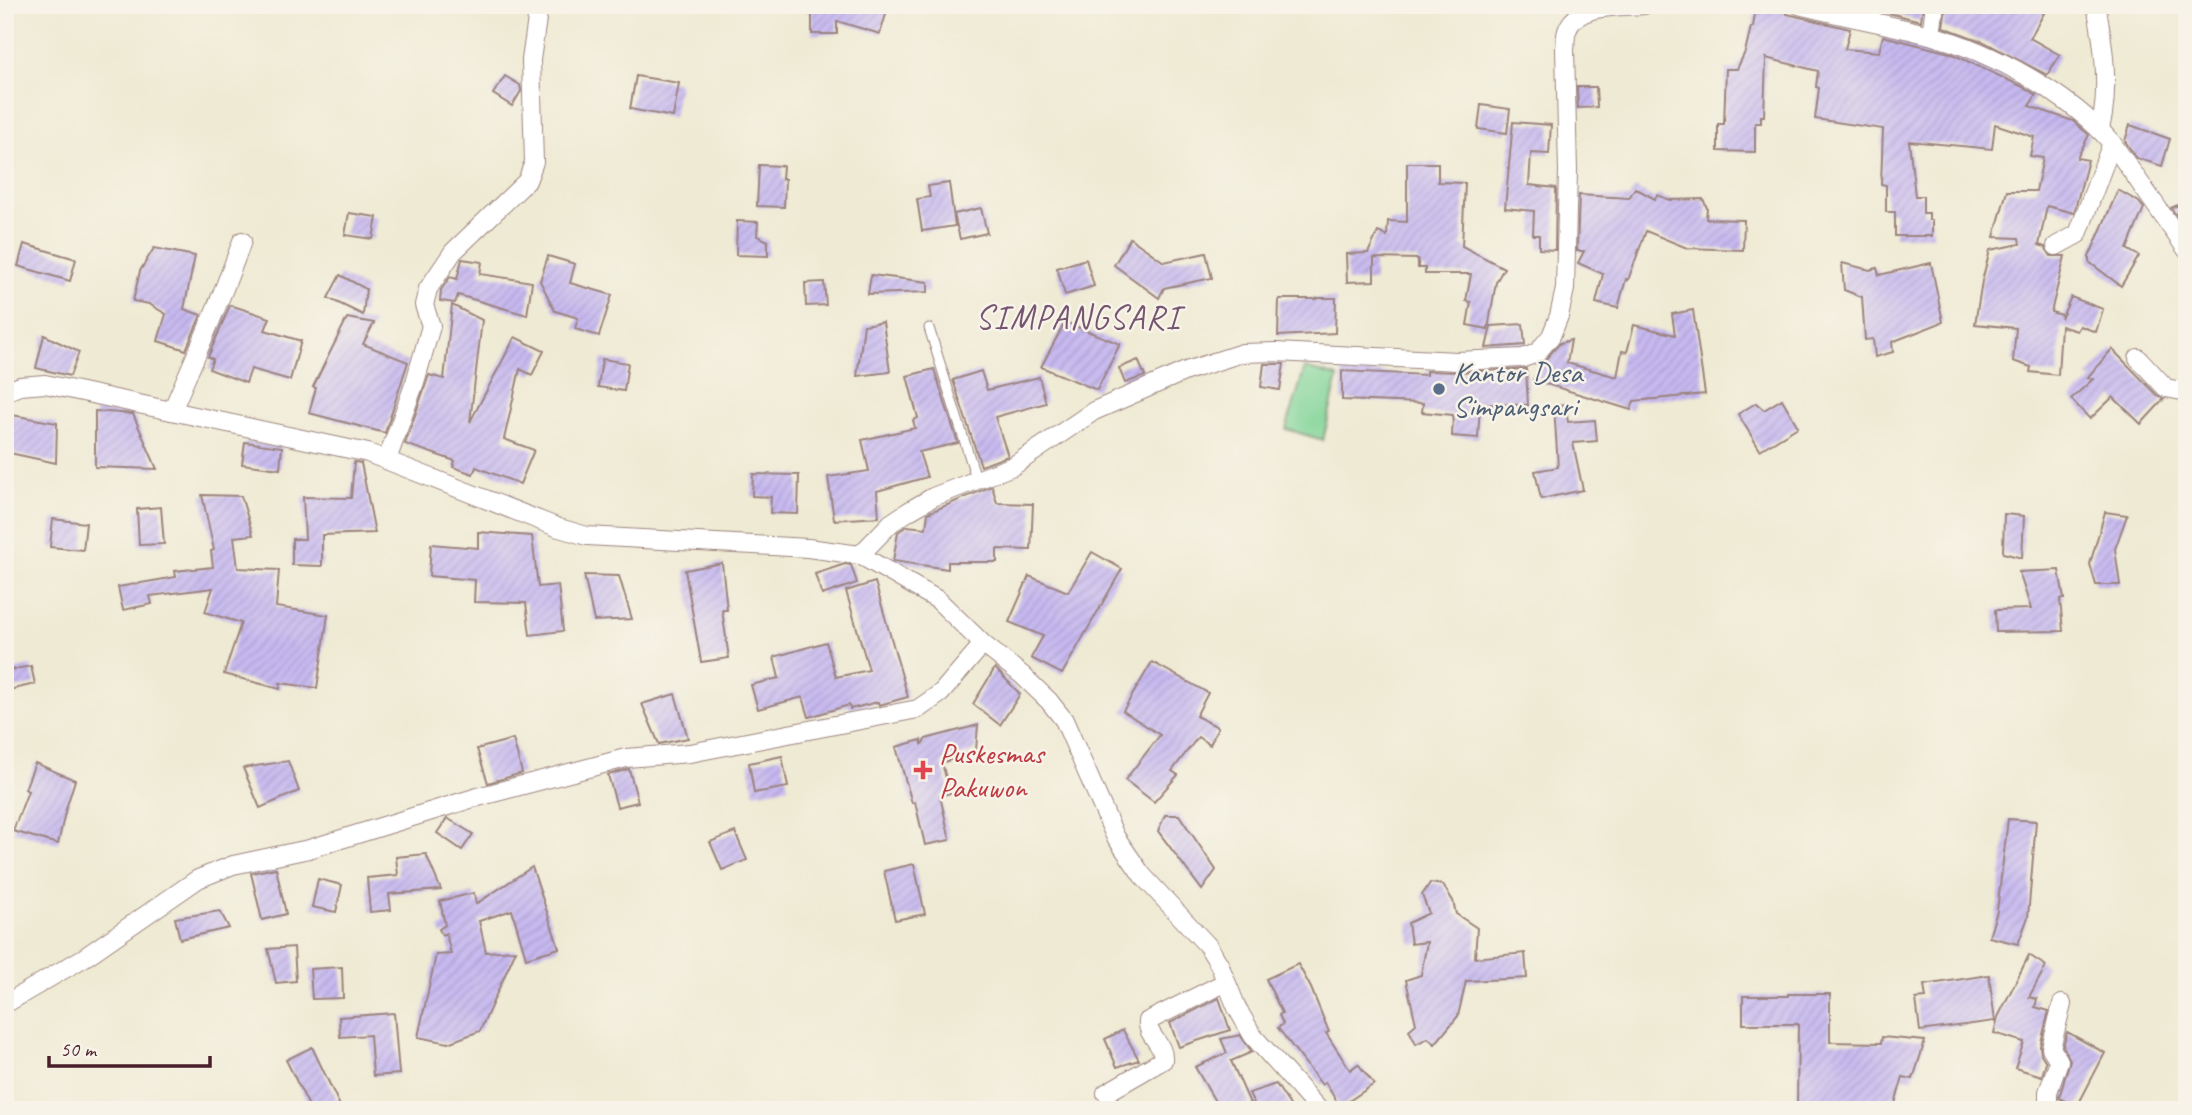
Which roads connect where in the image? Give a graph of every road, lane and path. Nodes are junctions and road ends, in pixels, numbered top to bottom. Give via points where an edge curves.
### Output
1 (539, 5) edge
2 (1644, 5) edge
3 (1799, 5) edge
4 (1936, 5) edge
5 (2096, 5) edge
6 (1931, 35) junction
7 (2100, 129) junction
8 (2112, 143) junction
9 (242, 241) dead end
10 (2056, 246) dead end
11 (2187, 250) edge
12 (929, 328) dead end
13 (2138, 358) dead end
14 (5, 392) edge
15 (2187, 392) edge
16 (173, 411) junction
17 (387, 460) junction
18 (977, 481) junction
19 (860, 555) junction
20 (983, 644) junction
21 (1226, 982) junction
22 (5, 1004) edge
23 (2062, 1004) dead end
24 (1106, 1093) dead end
25 (1319, 1110) edge
26 (2045, 1110) edge

1 - 17 street via 531,60 534,162 527,181 453,252 428,289 424,305 431,326
2 - 18 street via 1579,14 1567,30 1565,289 1551,336 1537,353 1523,358 1457,361 1242,354 1185,371 1094,411 1013,466
3 - 6 street
4 - 6 street
5 - 7 street via 2105,87
6 - 7 street via 1994,58
7 - 8 street
8 - 10 street via 2078,234
8 - 11 street
9 - 16 street
12 - 18 lane
13 - 15 street via 2166,388
14 - 16 street via 46,384
16 - 17 street
17 - 19 street via 587,536
18 - 19 street via 909,511
19 - 20 street via 938,600
20 - 21 street via 1064,720 1115,836 1142,875 1208,946
20 - 22 street via 941,693 918,709 690,753 626,758 309,849 233,865 198,879 85,957
21 - 24 street via 1148,1021 1164,1052 1163,1060
21 - 25 street via 1254,1036
23 - 26 street via 2051,1048 2059,1061

